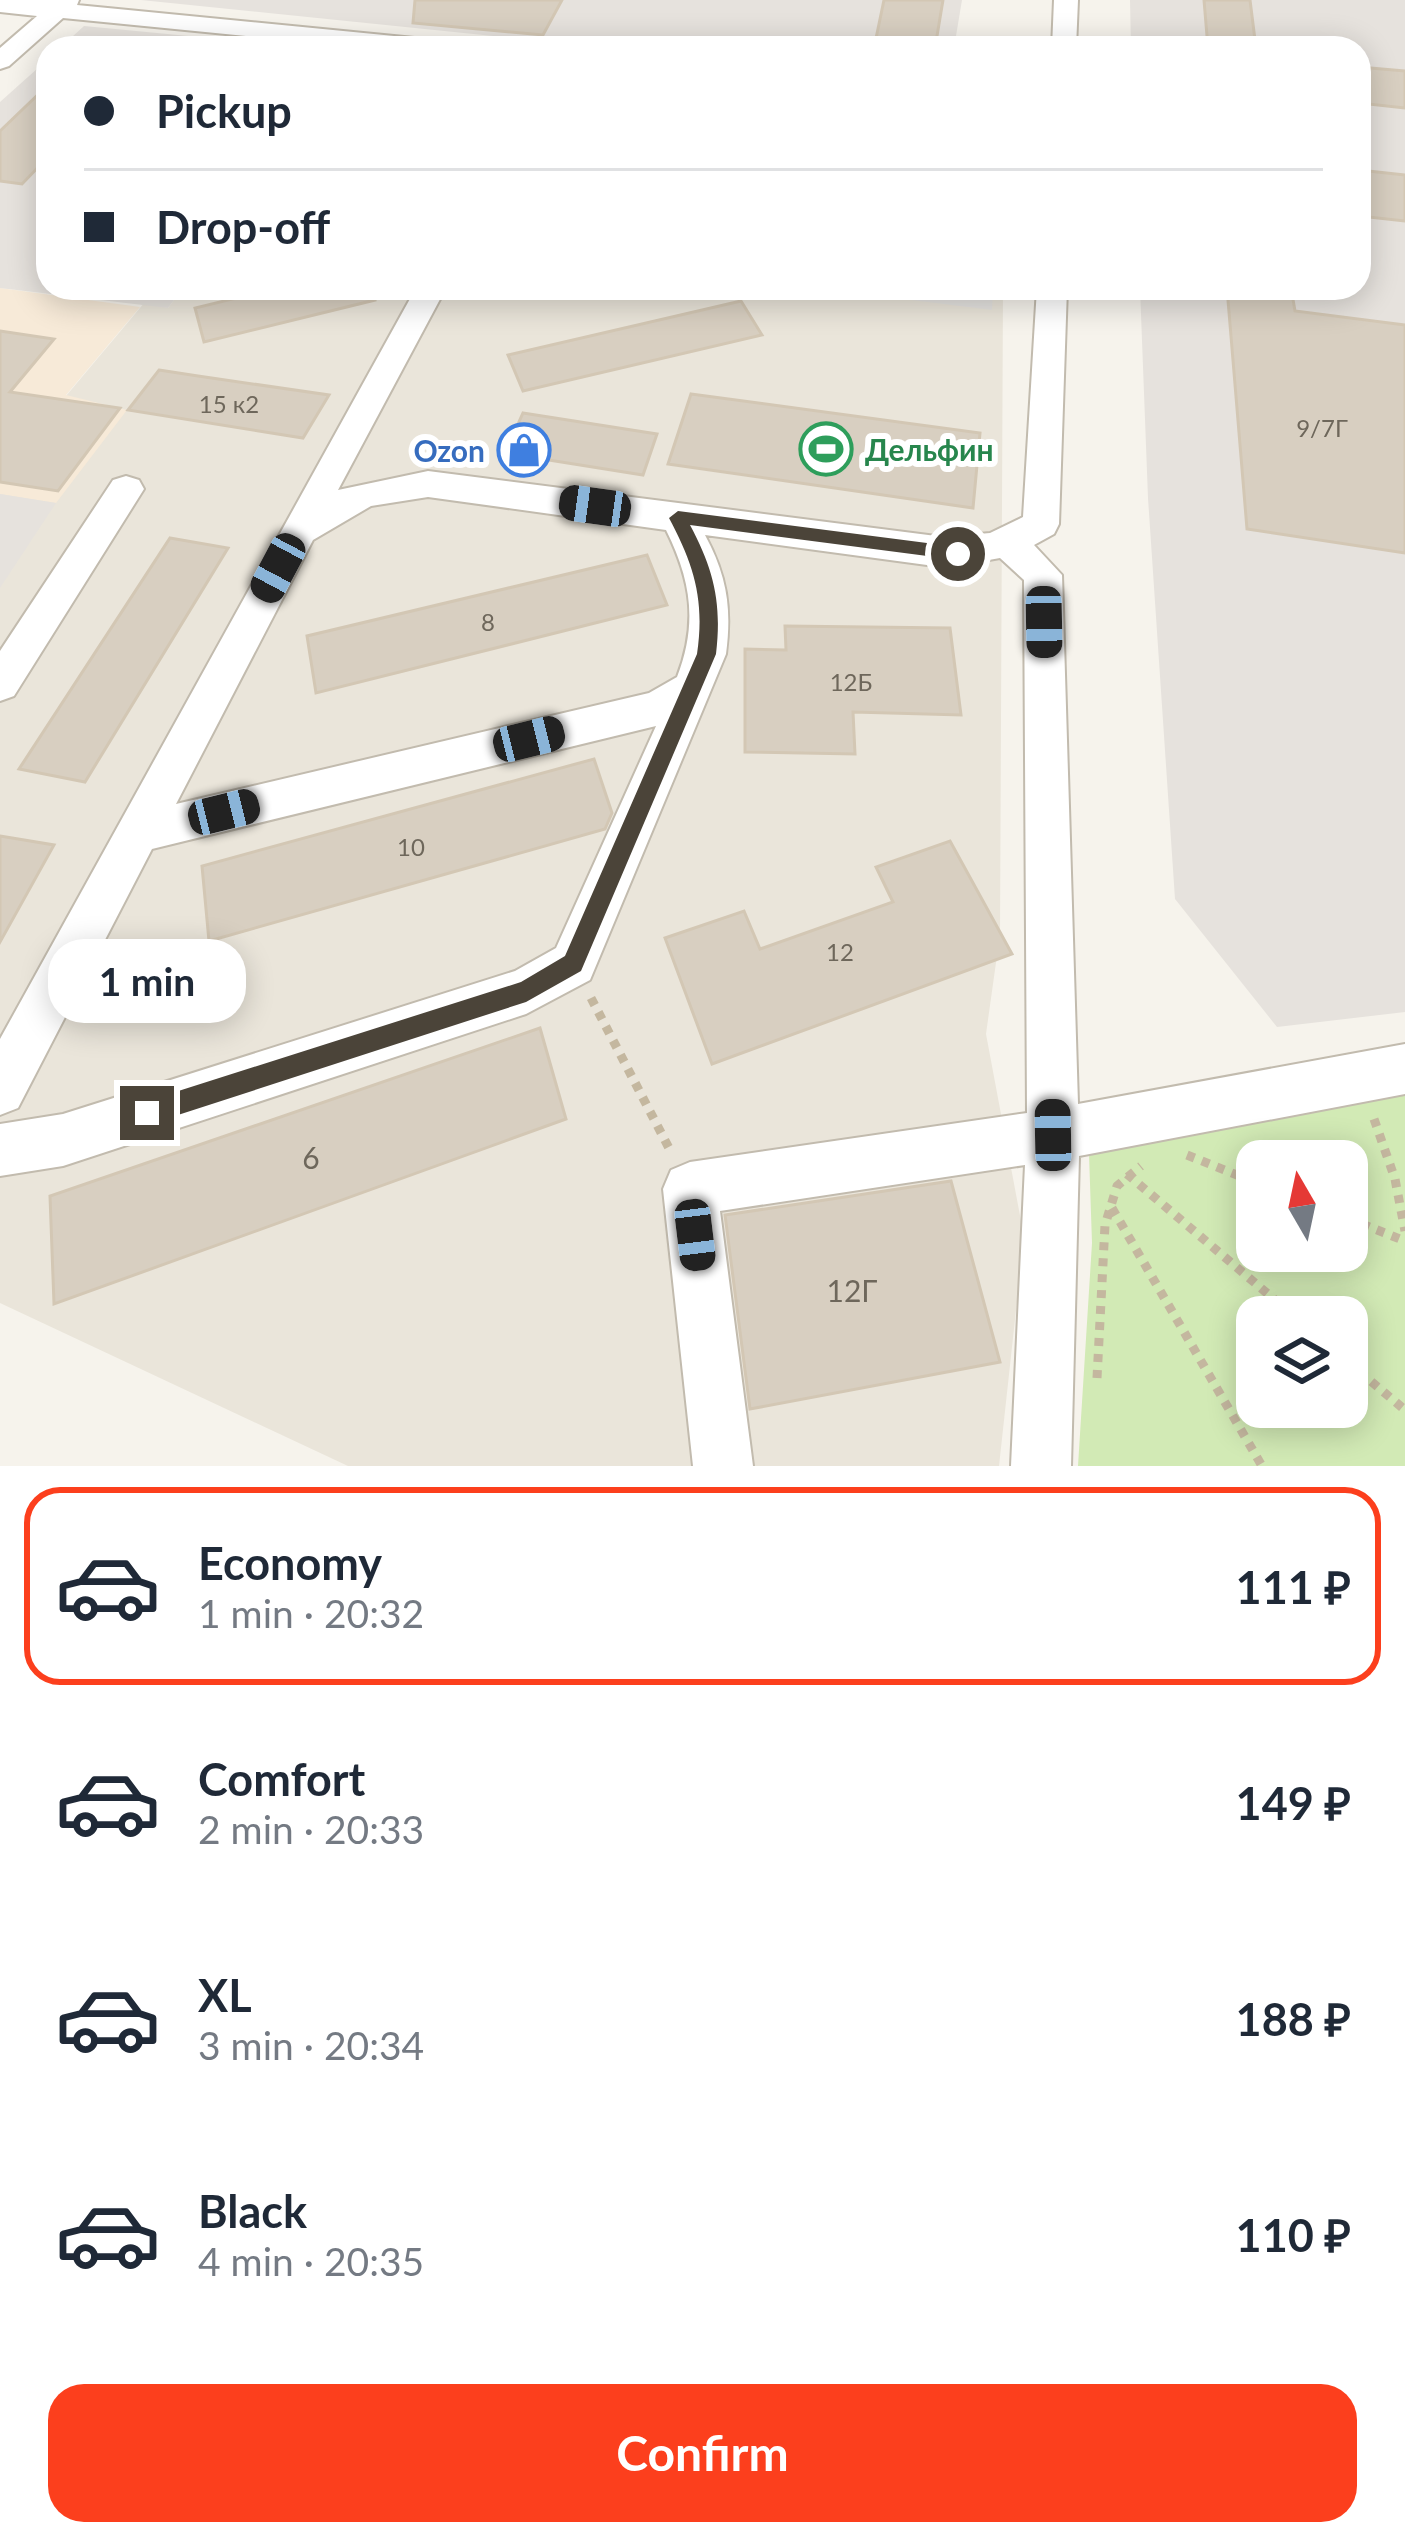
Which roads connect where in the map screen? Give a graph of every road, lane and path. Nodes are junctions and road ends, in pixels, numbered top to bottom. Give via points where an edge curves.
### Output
1 (1066, 0) edge
2 (0, 5) edge
3 (63, 5) edge
4 (338, 36) edge
5 (1064, 36) edge
6 (0, 61) edge
7 (424, 300) edge
8 (1051, 300) edge
9 (126, 490) dead end
10 (678, 518) junction
11 (299, 531) junction
12 (1009, 544) junction
13 (0, 684) edge
14 (693, 688) junction
15 (136, 833) junction
16 (573, 964) junction
17 (1405, 1070) edge
18 (0, 1090) edge
19 (1390, 1116) dead end
20 (1374, 1119) junction
21 (1353, 1122) dead end
22 (1053, 1135) junction
23 (1204, 1146) dead end
24 (0, 1150) edge
25 (1150, 1157) dead end
26 (1236, 1175) edge
27 (1129, 1176) junction
28 (690, 1189) junction
29 (1110, 1206) junction
30 (1368, 1226) edge
31 (1405, 1227) edge
32 (1405, 1241) edge
33 (1270, 1296) edge
34 (1368, 1379) edge
35 (1096, 1400) dead end
36 (1405, 1410) edge
37 (723, 1466) edge
38 (1041, 1466) edge
39 (1262, 1466) edge

1 - 5 street
2 - 3 street
3 - 4 street
3 - 6 street
7 - 11 street
8 - 12 street via 1041,524
9 - 13 street
10 - 11 street via 428,484 376,488 323,510
10 - 12 street via 958,554
10 - 14 street via 704,568 712,614
11 - 15 street
12 - 22 street via 1043,575
14 - 15 street via 659,707
14 - 16 street
15 - 18 street
16 - 24 street via 504,998 63,1140
16 - 28 path
17 - 22 street
19 - 20 path
20 - 21 path
20 - 31 path
22 - 28 street
22 - 38 street
23 - 26 path via 1182,1149
25 - 27 path
27 - 29 path
27 - 33 path
28 - 37 street
29 - 35 path
29 - 39 path
30 - 32 path
34 - 36 path

